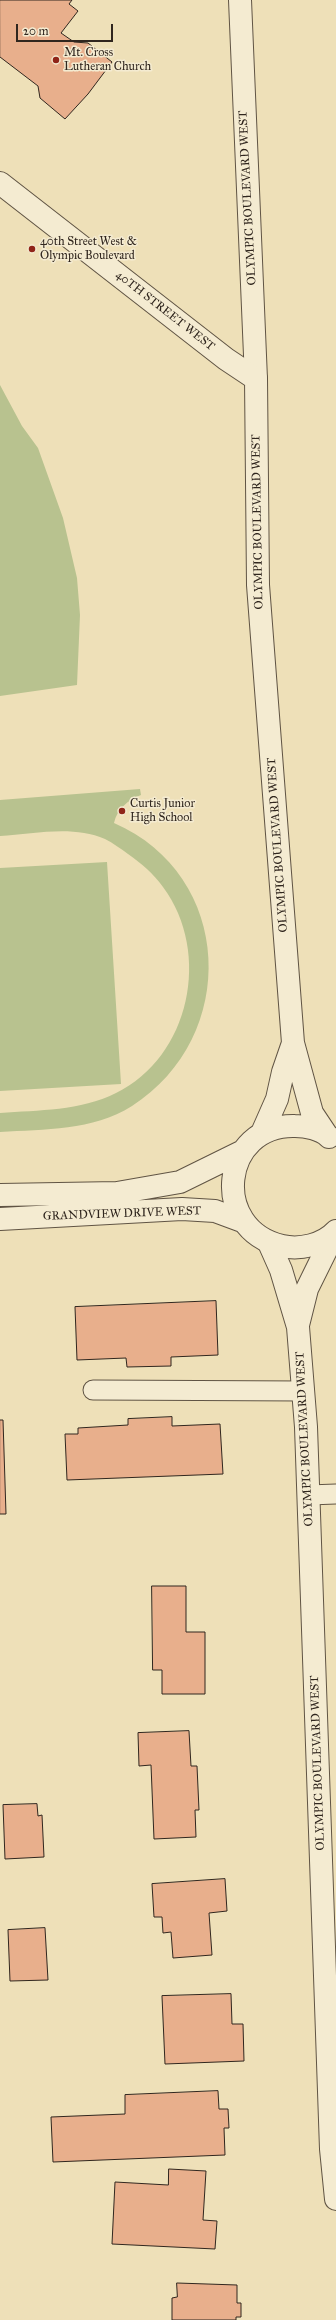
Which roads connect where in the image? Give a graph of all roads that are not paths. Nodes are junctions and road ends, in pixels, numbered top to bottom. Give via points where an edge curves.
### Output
1 (240, 0) edge
2 (0, 183) edge
3 (256, 379) junction
4 (293, 1043) junction
5 (262, 1133) junction
6 (331, 1139) edge
7 (243, 1151) junction
8 (0, 1195) edge
9 (0, 1219) edge
10 (242, 1221) junction
11 (335, 1233) edge
12 (269, 1243) junction
13 (298, 1327) junction
14 (93, 1390) dead end
15 (303, 1391) junction
16 (336, 1494) edge
17 (309, 1495) junction
18 (336, 2199) edge

1 - 3 street, OLYMPIC BOULEVARD WEST
2 - 3 street, 40TH STREET WEST via 226,359
3 - 4 street, OLYMPIC BOULEVARD WEST via 258,585
4 - 5 street, OLYMPIC BOULEVARD WEST via 277,1099
4 - 6 street, OLYMPIC BOULEVARD WEST via 312,1113
5 - 6 street via 283,1125 306,1126
5 - 7 street
7 - 8 street, GRANDVIEW DRIVE WEST via 172,1184 117,1193
7 - 10 street via 233,1174 233,1198
9 - 10 street, GRANDVIEW DRIVE WEST via 182,1209 215,1211
10 - 12 street via 254,1234
11 - 12 street via 314,1245 291,1248
11 - 13 street, OLYMPIC BOULEVARD WEST via 307,1289
12 - 13 street, OLYMPIC BOULEVARD WEST via 281,1270
13 - 15 street, OLYMPIC BOULEVARD WEST
14 - 15 lane
15 - 17 street, OLYMPIC BOULEVARD WEST
16 - 17 lane
17 - 18 street, OLYMPIC BOULEVARD WEST via 331,2134

